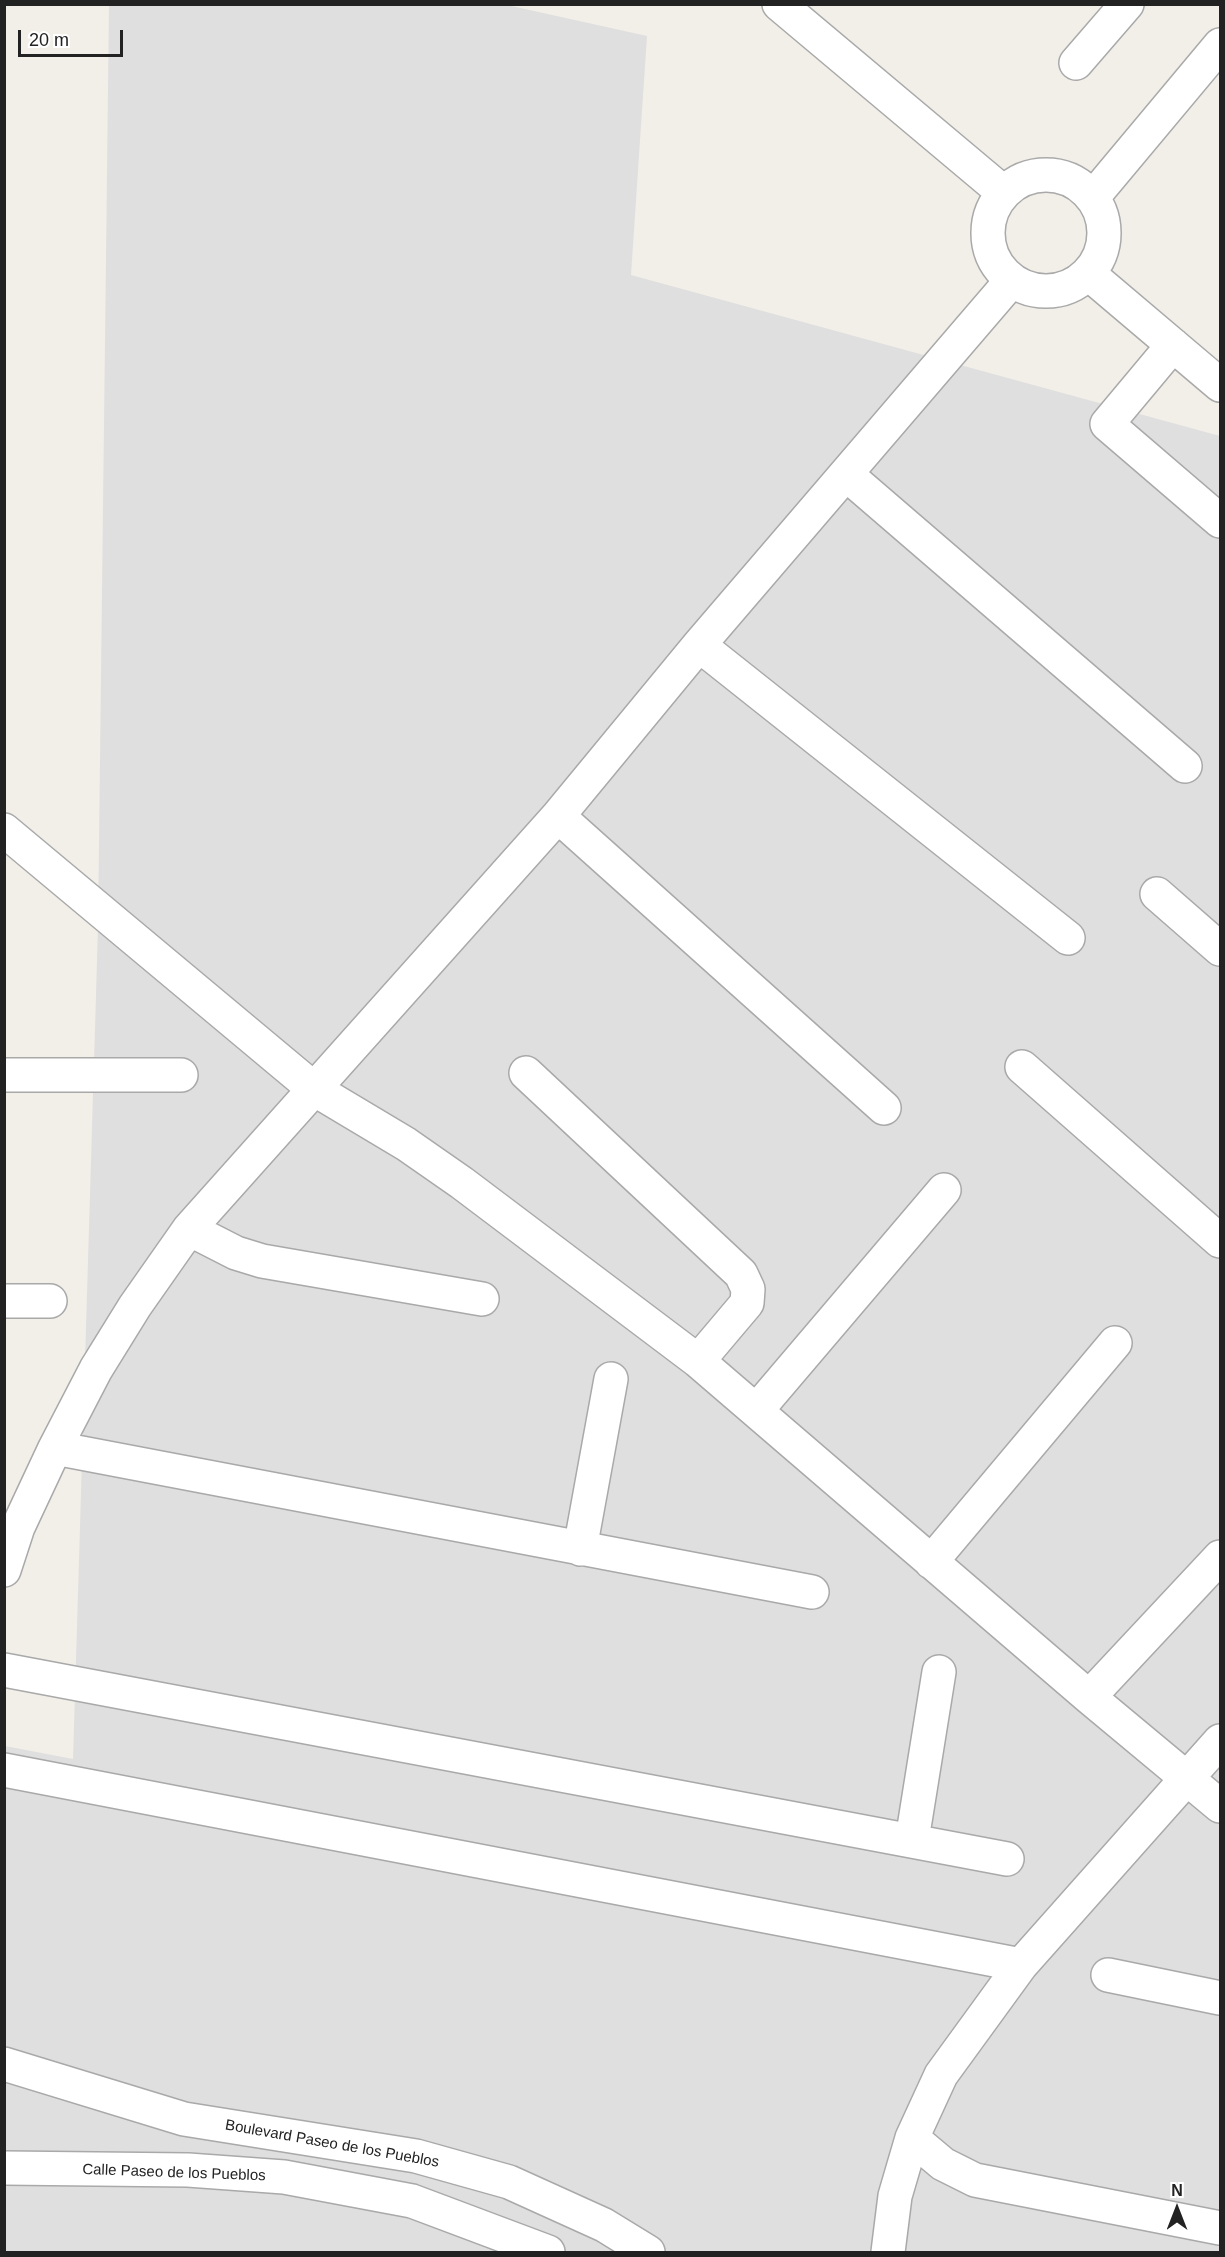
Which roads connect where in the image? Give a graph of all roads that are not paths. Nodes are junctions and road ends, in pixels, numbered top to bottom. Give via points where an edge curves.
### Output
1 (779, 4) edge
2 (1127, 4) edge
3 (1221, 45) edge
4 (1076, 63) dead end
5 (1004, 192) junction
6 (1093, 197) junction
7 (1089, 274) junction
8 (1012, 280) junction
9 (1173, 345) junction
10 (1221, 385) edge
11 (846, 474) junction
12 (1221, 521) edge
13 (699, 645) junction
14 (1185, 766) dead end
15 (558, 816) junction
16 (4, 830) edge
17 (1156, 894) dead end
18 (1068, 938) dead end
19 (1221, 949) edge
20 (1022, 1067) dead end
21 (526, 1073) dead end
22 (4, 1075) edge
23 (182, 1075) dead end
24 (314, 1089) junction
25 (884, 1108) dead end
26 (944, 1190) dead end
27 (189, 1229) junction
28 (1221, 1241) edge
29 (482, 1299) dead end
30 (50, 1300) dead end
31 (4, 1301) edge
32 (1115, 1344) dead end
33 (698, 1361) junction
34 (611, 1379) dead end
35 (756, 1411) junction
36 (55, 1448) junction
37 (580, 1550) junction
38 (1221, 1557) edge
39 (931, 1562) junction
40 (4, 1570) edge
41 (812, 1592) dead end
42 (4, 1670) edge
43 (939, 1672) dead end
44 (1089, 1697) junction
45 (1221, 1741) edge
46 (4, 1770) edge
47 (1186, 1780) junction
48 (1221, 1806) edge
49 (912, 1839) junction
50 (1007, 1859) dead end
51 (1021, 1965) junction
52 (1108, 1975) dead end
53 (1221, 1998) edge
54 (4, 2064) edge
55 (912, 2138) junction
56 (4, 2168) edge
57 (1221, 2228) edge
58 (548, 2253) edge
59 (648, 2253) edge
60 (888, 2253) edge

1 - 5 street
2 - 4 street
3 - 6 street
5 - 6 street via 1033,176 1050,175 1066,178
5 - 8 street via 994,206 988,238 992,255
6 - 7 street via 1105,228 1104,245
7 - 8 street via 1060,290 1027,288
7 - 9 street
8 - 11 street
9 - 10 street
9 - 12 street via 1107,424
11 - 13 street
11 - 14 street
13 - 15 street
13 - 18 street
15 - 24 street
15 - 25 street
16 - 24 street
17 - 19 street
20 - 28 street
21 - 33 street via 741,1274 748,1289 747,1304
22 - 23 street
24 - 27 street
24 - 33 street via 462,1183
26 - 35 street
27 - 29 street via 236,1253 262,1261
27 - 36 street via 96,1369
30 - 31 street
32 - 39 street
33 - 35 street
34 - 37 street
35 - 39 street
36 - 37 street
36 - 40 street via 18,1527
37 - 41 street
38 - 44 street
39 - 44 street
42 - 49 street
43 - 49 street
44 - 47 street
45 - 47 street
46 - 51 street
47 - 48 street
47 - 51 street
49 - 50 street
51 - 55 street via 941,2075
52 - 53 street
54 - 59 street, Boulevard Paseo de los Pueblos via 184,2119 416,2156 509,2182 604,2225
55 - 57 street via 943,2164 975,2180
55 - 60 street via 895,2196
56 - 58 street, Calle Paseo de los Pueblos via 188,2170 284,2177 412,2201

